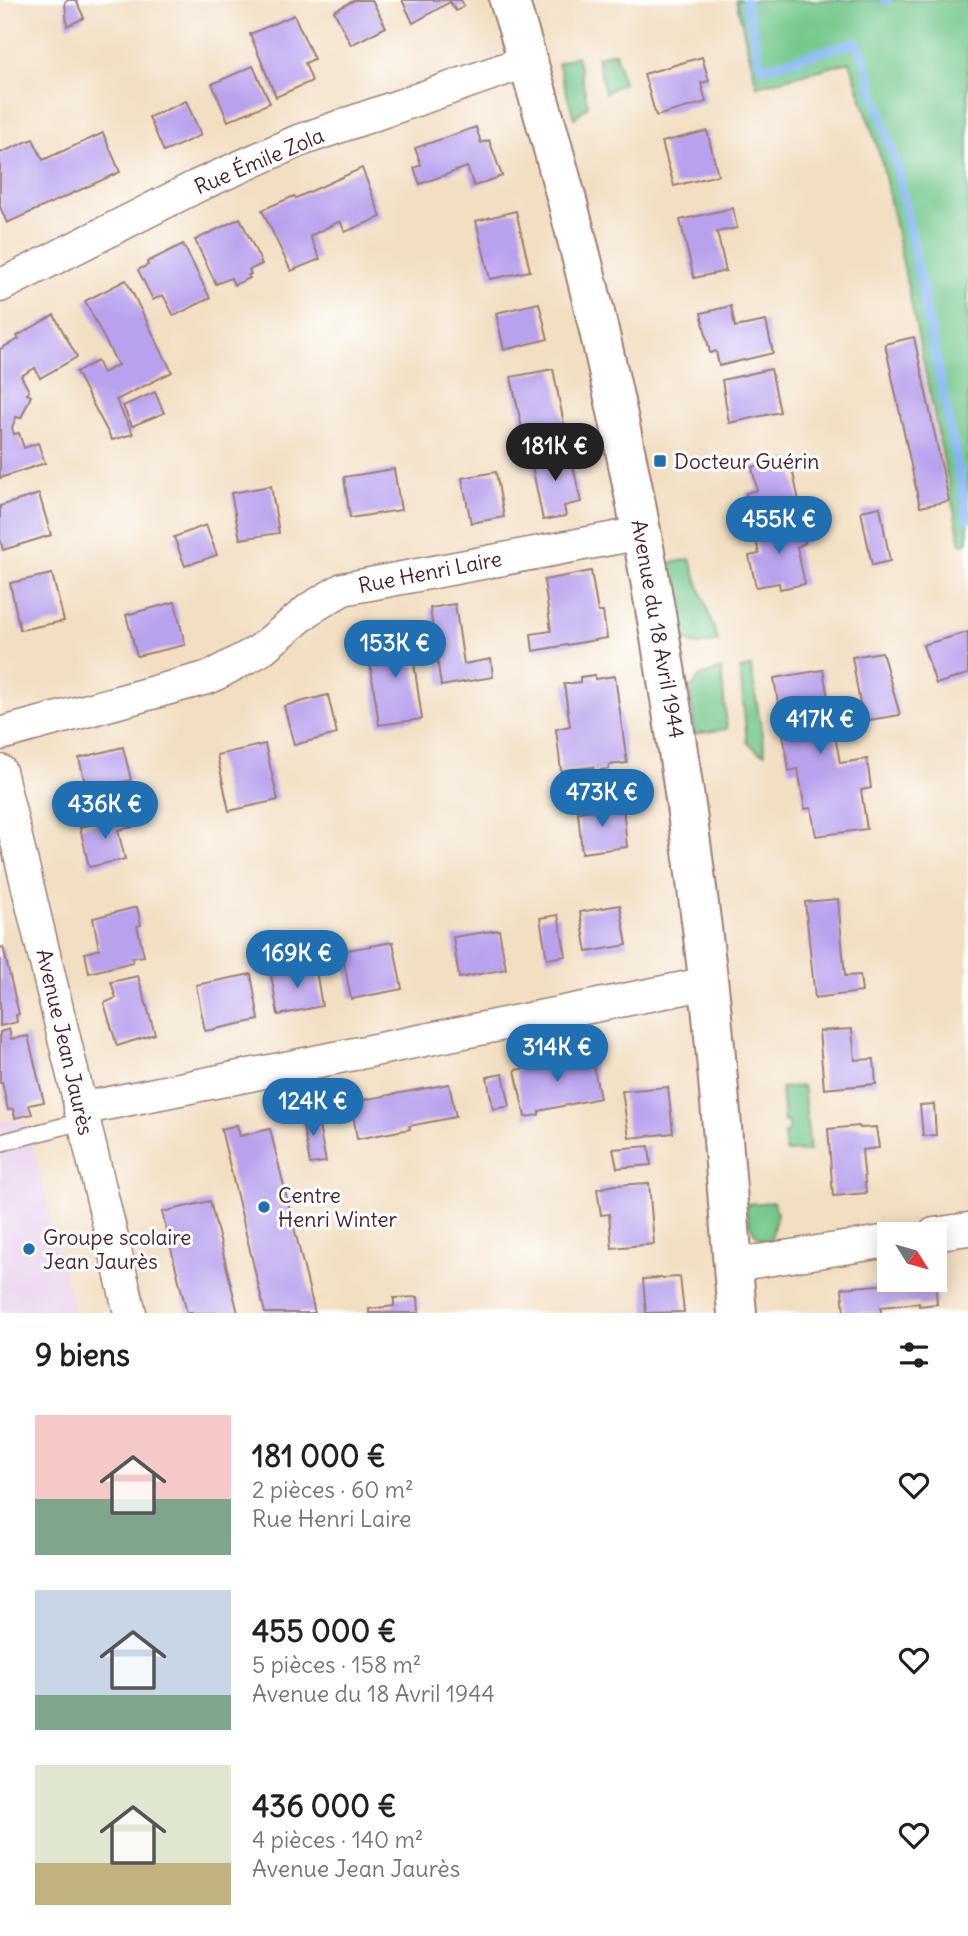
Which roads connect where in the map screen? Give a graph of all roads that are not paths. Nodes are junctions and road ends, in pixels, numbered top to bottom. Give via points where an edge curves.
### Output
1 (509, 0) edge
2 (528, 61) junction
3 (0, 286) edge
4 (642, 533) junction
5 (0, 734) edge
6 (0, 771) edge
7 (709, 983) junction
8 (81, 1115) junction
9 (0, 1143) edge
10 (968, 1229) edge
11 (947, 1232) edge
12 (877, 1243) edge
13 (733, 1265) junction
14 (130, 1313) edge
15 (737, 1313) edge

1 - 2 street, Avenue du 18 Avril 1944
2 - 3 street, Rue Émile Zola via 298,141 197,186
2 - 4 street, Avenue du 18 Avril 1944 via 606,362
4 - 5 street, Rue Henri Laire via 343,589 259,651 210,677
4 - 7 street, Avenue du 18 Avril 1944 via 676,733
6 - 8 street, Avenue Jean Jaurès
7 - 8 street
7 - 13 street, Avenue du 18 Avril 1944
8 - 9 lane
8 - 14 street, Avenue Jean Jaurès
10 - 11 street
12 - 13 street
13 - 15 street, Avenue du 18 Avril 1944

